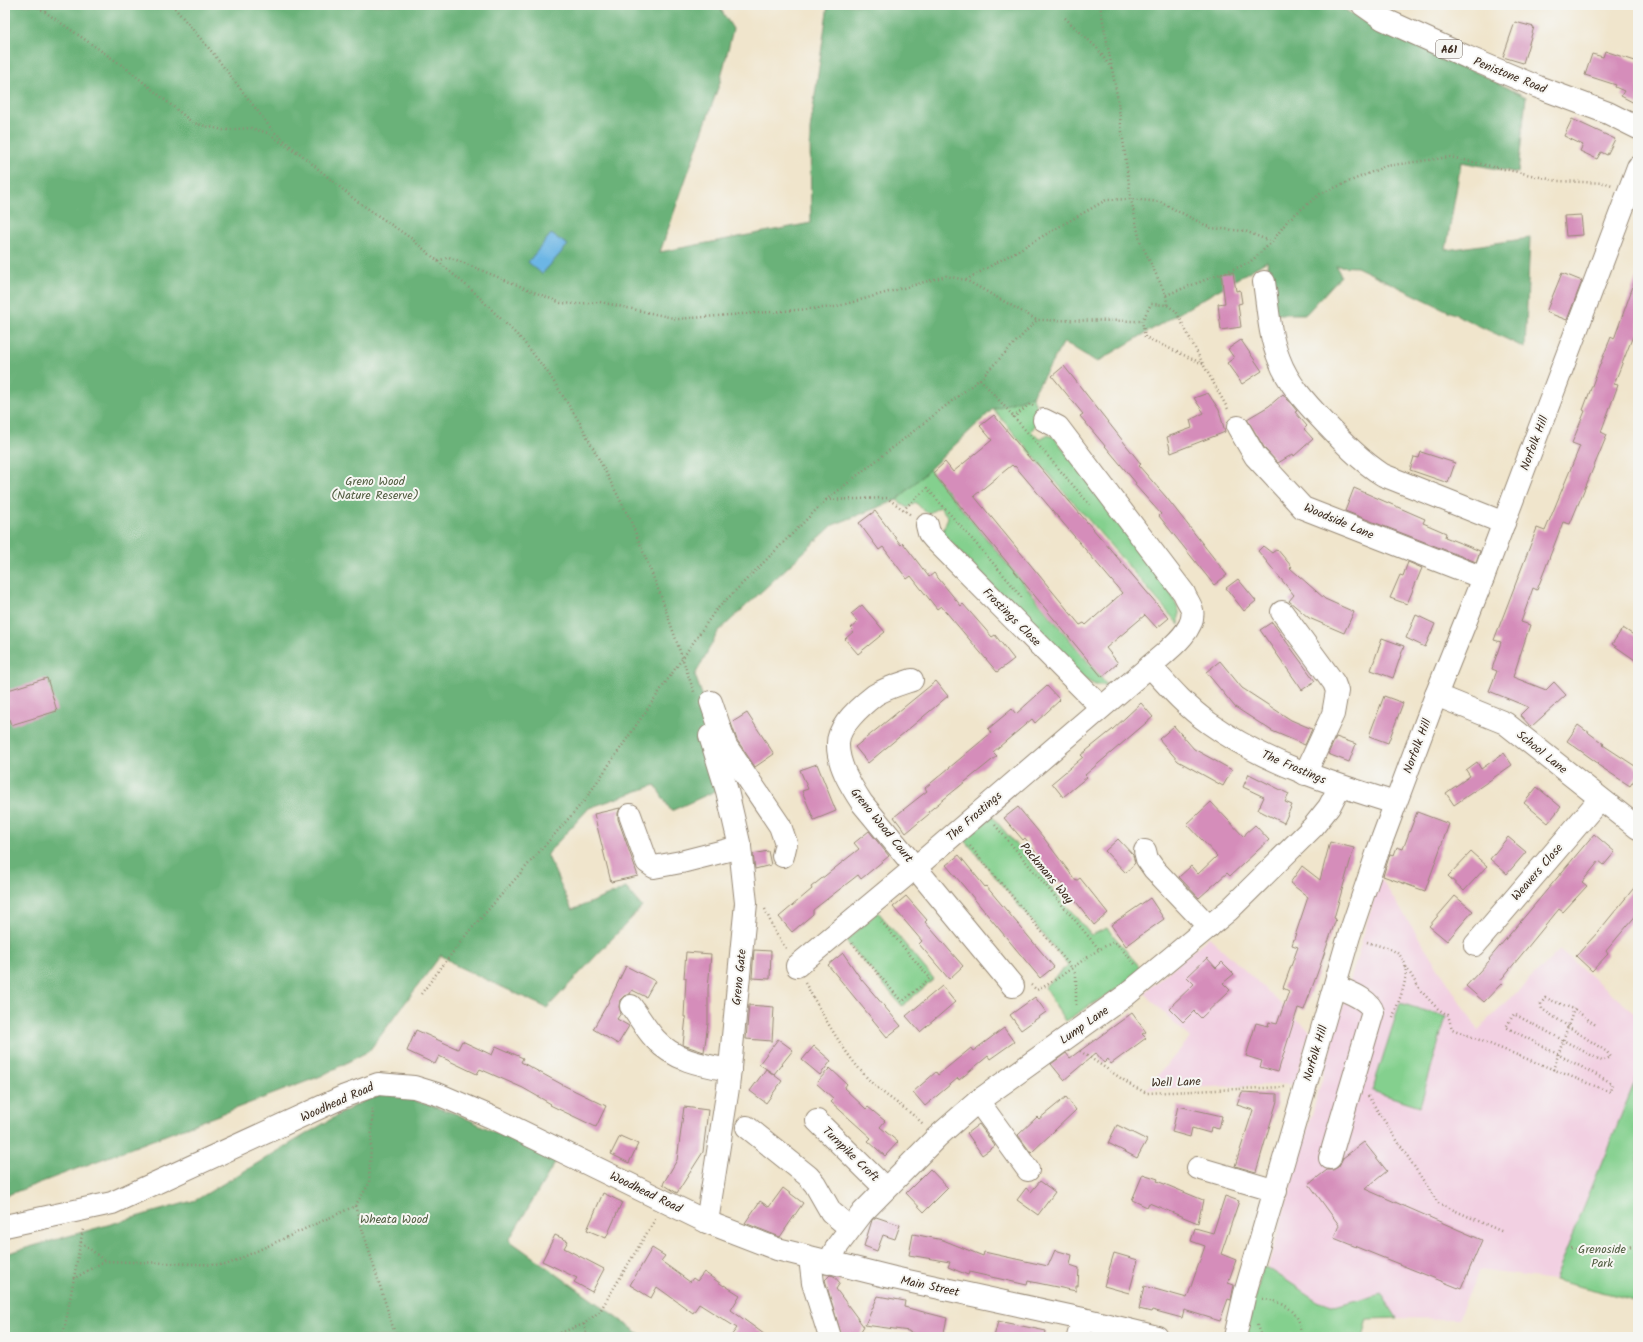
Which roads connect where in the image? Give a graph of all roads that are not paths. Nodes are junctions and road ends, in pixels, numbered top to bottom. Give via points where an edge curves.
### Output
1 (1363, 5) edge
2 (1638, 128) edge
3 (1638, 167) edge
4 (1264, 282) dead end
5 (1044, 420) dead end
6 (1238, 427) road end
7 (1504, 523) junction
8 (927, 525) road end
9 (1483, 578) junction
10 (1282, 612) dead end
11 (1150, 666) junction
12 (912, 680) dead end
13 (1436, 695) junction
14 (703, 698) road end
15 (1101, 707) junction
16 (710, 736) dead end
17 (1305, 774) junction
18 (1340, 786) junction
19 (756, 790) junction
20 (1600, 799) junction
21 (1395, 803) junction
22 (731, 809) junction
23 (630, 815) dead end
24 (1638, 828) edge
25 (740, 847) junction
26 (1145, 851) dead end
27 (783, 856) dead end
28 (916, 867) junction
29 (1209, 927) junction
30 (1475, 944) dead end
31 (796, 966) road end
32 (1013, 986) road end
33 (1335, 986) junction
34 (631, 1006) dead end
35 (730, 1070) junction
36 (978, 1101) junction
37 (817, 1120) dead end
38 (747, 1127) dead end
39 (1330, 1158) dead end
40 (1198, 1168) dead end
41 (1028, 1170) dead end
42 (885, 1188) junction
43 (1276, 1191) junction
44 (707, 1222) junction
45 (5, 1226) edge
46 (850, 1228) junction
47 (819, 1261) junction
48 (1080, 1328) edge
49 (830, 1337) edge
50 (1157, 1337) edge
51 (1235, 1337) edge

1 - 2 main road, Penistone Road / A61 via 1384,19 1460,54
3 - 7 main road, Norfolk Hill
4 - 7 main road via 1272,339 1279,360 1301,397 1354,453 1383,476
5 - 11 main road, The Frostings via 1058,428 1184,593 1192,610 1189,628
6 - 9 main road, Woodside Lane via 1255,456 1303,508
7 - 9 main road, Norfolk Hill
8 - 15 main road, Frostings Close via 934,539
9 - 13 main road, Norfolk Hill
10 - 17 main road via 1334,683 1337,691 1333,714
11 - 15 main road, The Frostings
11 - 17 main road, The Frostings via 1180,699 1208,722 1235,740
12 - 28 main road, Greno Wood Court via 892,686 876,695 856,712 844,726 838,744 849,783 862,803
13 - 20 main road, School Lane via 1505,723
13 - 21 main road, Norfolk Hill
14 - 19 main road via 726,746
15 - 28 main road, The Frostings
16 - 22 main road, Greno Gate
17 - 18 main road, The Frostings
18 - 21 main road, The Frostings
18 - 29 main road, Lump Lane via 1329,807 1313,827
19 - 22 main road
19 - 27 main road via 780,826 786,843
20 - 24 main road, School Lane
20 - 30 main road, Weavers Close
21 - 33 main road, Norfolk Hill via 1349,936
22 - 25 main road, Greno Gate
23 - 25 main road via 647,862 654,867
25 - 35 main road, Greno Gate via 746,903
26 - 29 main road via 1154,870
28 - 31 main road, The Frostings
28 - 32 main road, Greno Wood Court
29 - 36 main road, Lump Lane via 1148,979
33 - 39 main road via 1366,1001 1371,1005 1373,1012
33 - 43 main road, Norfolk Hill
34 - 35 main road via 654,1039 678,1056 694,1064
35 - 44 main road, Greno Gate
36 - 41 main road
36 - 42 main road, Lump Lane
37 - 42 main road, Turnpike Croft
38 - 46 main road via 808,1176 831,1212
40 - 43 main road
42 - 46 main road, Lump Lane
43 - 51 main road, Norfolk Hill via 1245,1293
44 - 45 main road, Woodhead Road via 538,1139 440,1096 414,1086 378,1084 345,1096 112,1203
44 - 47 main road, Main Street via 777,1249
46 - 47 main road, Lump Lane via 838,1245
47 - 48 main road, Main Street
47 - 49 main road via 812,1283
48 - 50 main road, Main Street

